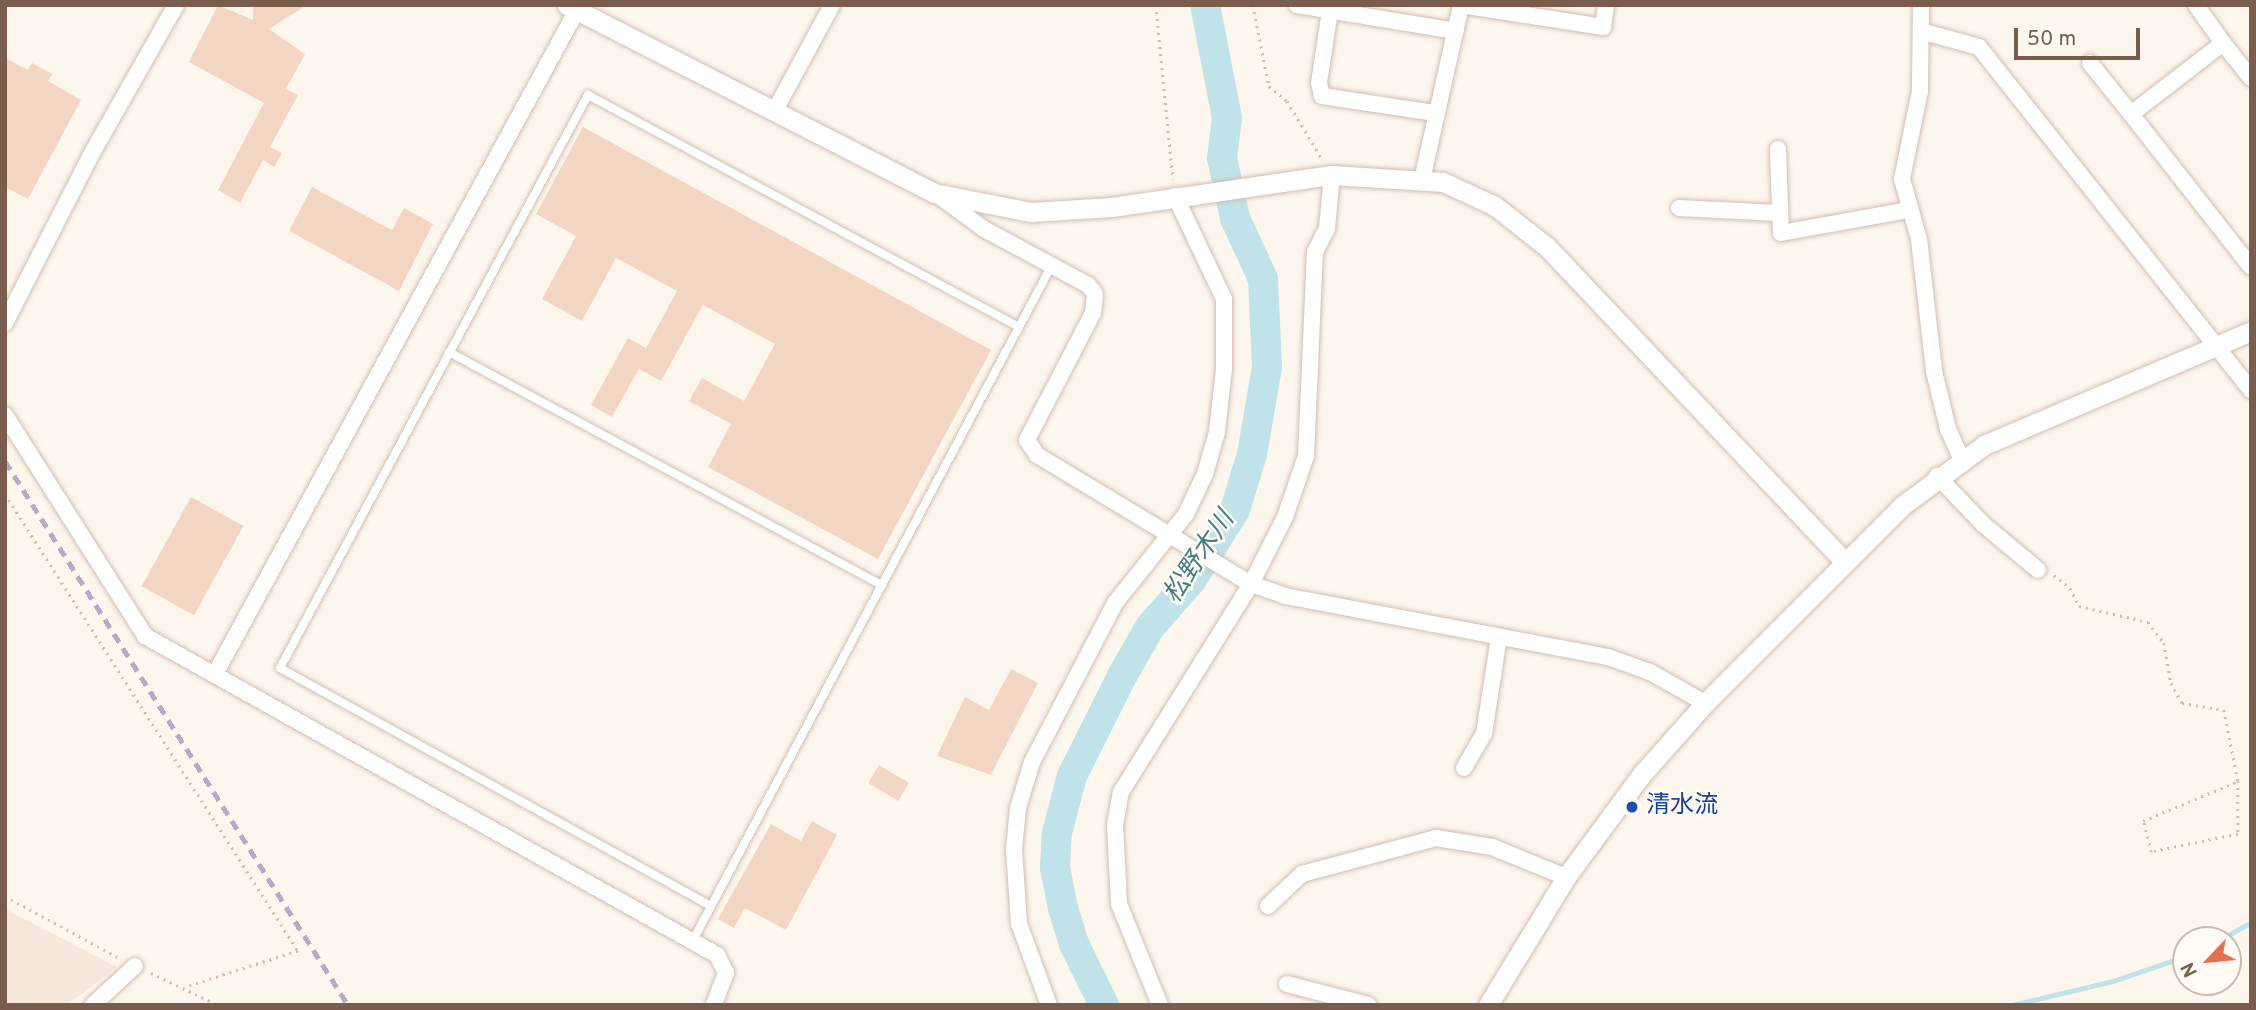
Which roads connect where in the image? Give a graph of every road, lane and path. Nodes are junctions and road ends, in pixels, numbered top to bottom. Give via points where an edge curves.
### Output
1 (176, 5) edge
2 (832, 5) edge
3 (1156, 5) edge
4 (1253, 5) edge
5 (1297, 5) edge
6 (1606, 5) edge
7 (1921, 5) edge
8 (2196, 5) edge
9 (572, 8) edge
10 (1330, 11) junction
11 (1457, 31) junction
12 (1924, 32) junction
13 (2223, 43) junction
14 (2090, 63) dead end
15 (2251, 78) edge
16 (774, 112) junction
17 (1434, 113) junction
18 (2131, 114) junction
19 (1778, 149) dead end
20 (1324, 176) junction
21 (1422, 180) junction
22 (934, 193) junction
23 (1179, 196) junction
24 (1679, 208) dead end
25 (1909, 210) junction
26 (1778, 213) junction
27 (1052, 265) junction
28 (2251, 267) edge
29 (5, 323) edge
30 (1019, 327) junction
31 (2251, 331) edge
32 (2215, 346) junction
33 (449, 352) junction
34 (2251, 390) edge
35 (5, 415) edge
36 (1962, 460) junction
37 (1937, 476) junction
38 (5, 494) edge
39 (1166, 535) junction
40 (1845, 562) junction
41 (2038, 570) joint
42 (882, 584) junction
43 (1251, 584) junction
44 (1499, 637) junction
45 (215, 674) junction
46 (1705, 703) junction
47 (1464, 768) dead end
48 (2238, 781) junction
49 (1566, 877) junction
50 (5, 897) edge
51 (711, 906) junction
52 (1268, 906) dead end
53 (692, 942) junction
54 (135, 966) junction
55 (1287, 984) dead end
56 (187, 987) junction
57 (93, 1005) edge
58 (218, 1005) edge
59 (715, 1005) edge
60 (1049, 1005) edge
61 (1160, 1005) edge
62 (1368, 1005) edge
63 (1488, 1005) edge

1 - 29 street via 92,153
2 - 16 street
3 - 23 path
4 - 20 path via 1269,86 1287,101
5 - 10 street
6 - 11 street via 1604,27 1461,5
7 - 12 street
8 - 13 street
9 - 16 street
9 - 45 street
10 - 11 street
10 - 17 street via 1319,83 1322,96
11 - 17 street
12 - 25 street via 1920,91 1902,179
12 - 32 street via 1979,47
13 - 15 street
13 - 18 street
14 - 18 street
16 - 22 street
17 - 21 street
18 - 28 street
19 - 26 street
20 - 21 street
20 - 23 street
20 - 43 street via 1327,228 1315,252 1306,456 1285,517
21 - 40 street via 1443,182 1495,206 1547,247
22 - 23 street via 1031,212 1112,207
22 - 27 street via 984,229
23 - 39 street via 1224,299 1224,369 1217,432 1205,474 1186,514
24 - 26 street
25 - 26 street via 1781,233
25 - 36 street via 1919,239 1934,371 1948,429
27 - 30 lane
27 - 39 street via 1088,285 1095,294 1093,313 1027,440 1037,455
30 - 33 lane via 588,95
30 - 42 lane
31 - 32 street
32 - 34 street
32 - 36 street via 2062,409
33 - 42 lane
33 - 51 lane via 280,668
35 - 45 street via 145,636
36 - 37 street
37 - 40 street
37 - 41 street via 1984,525
38 - 56 path via 298,951
39 - 43 street
39 - 60 street via 1115,603 1032,762 1018,808 1014,849 1019,924
40 - 46 street
41 - 48 path via 2063,580 2079,606 2134,617 2160,633 2176,696 2182,703 2224,710
42 - 51 lane
43 - 44 street via 1285,596
43 - 61 street via 1121,792 1115,825 1119,904
44 - 46 street via 1608,657 1650,672
44 - 47 street via 1484,734
45 - 53 street
46 - 49 street via 1630,790
48 - 48 path via 2238,834 2151,852 2143,821
49 - 52 street via 1492,847 1436,838 1302,874
49 - 63 street
50 - 54 path
51 - 53 lane
53 - 59 street via 717,955 726,972
54 - 56 path
54 - 57 street
55 - 62 street
56 - 58 path

